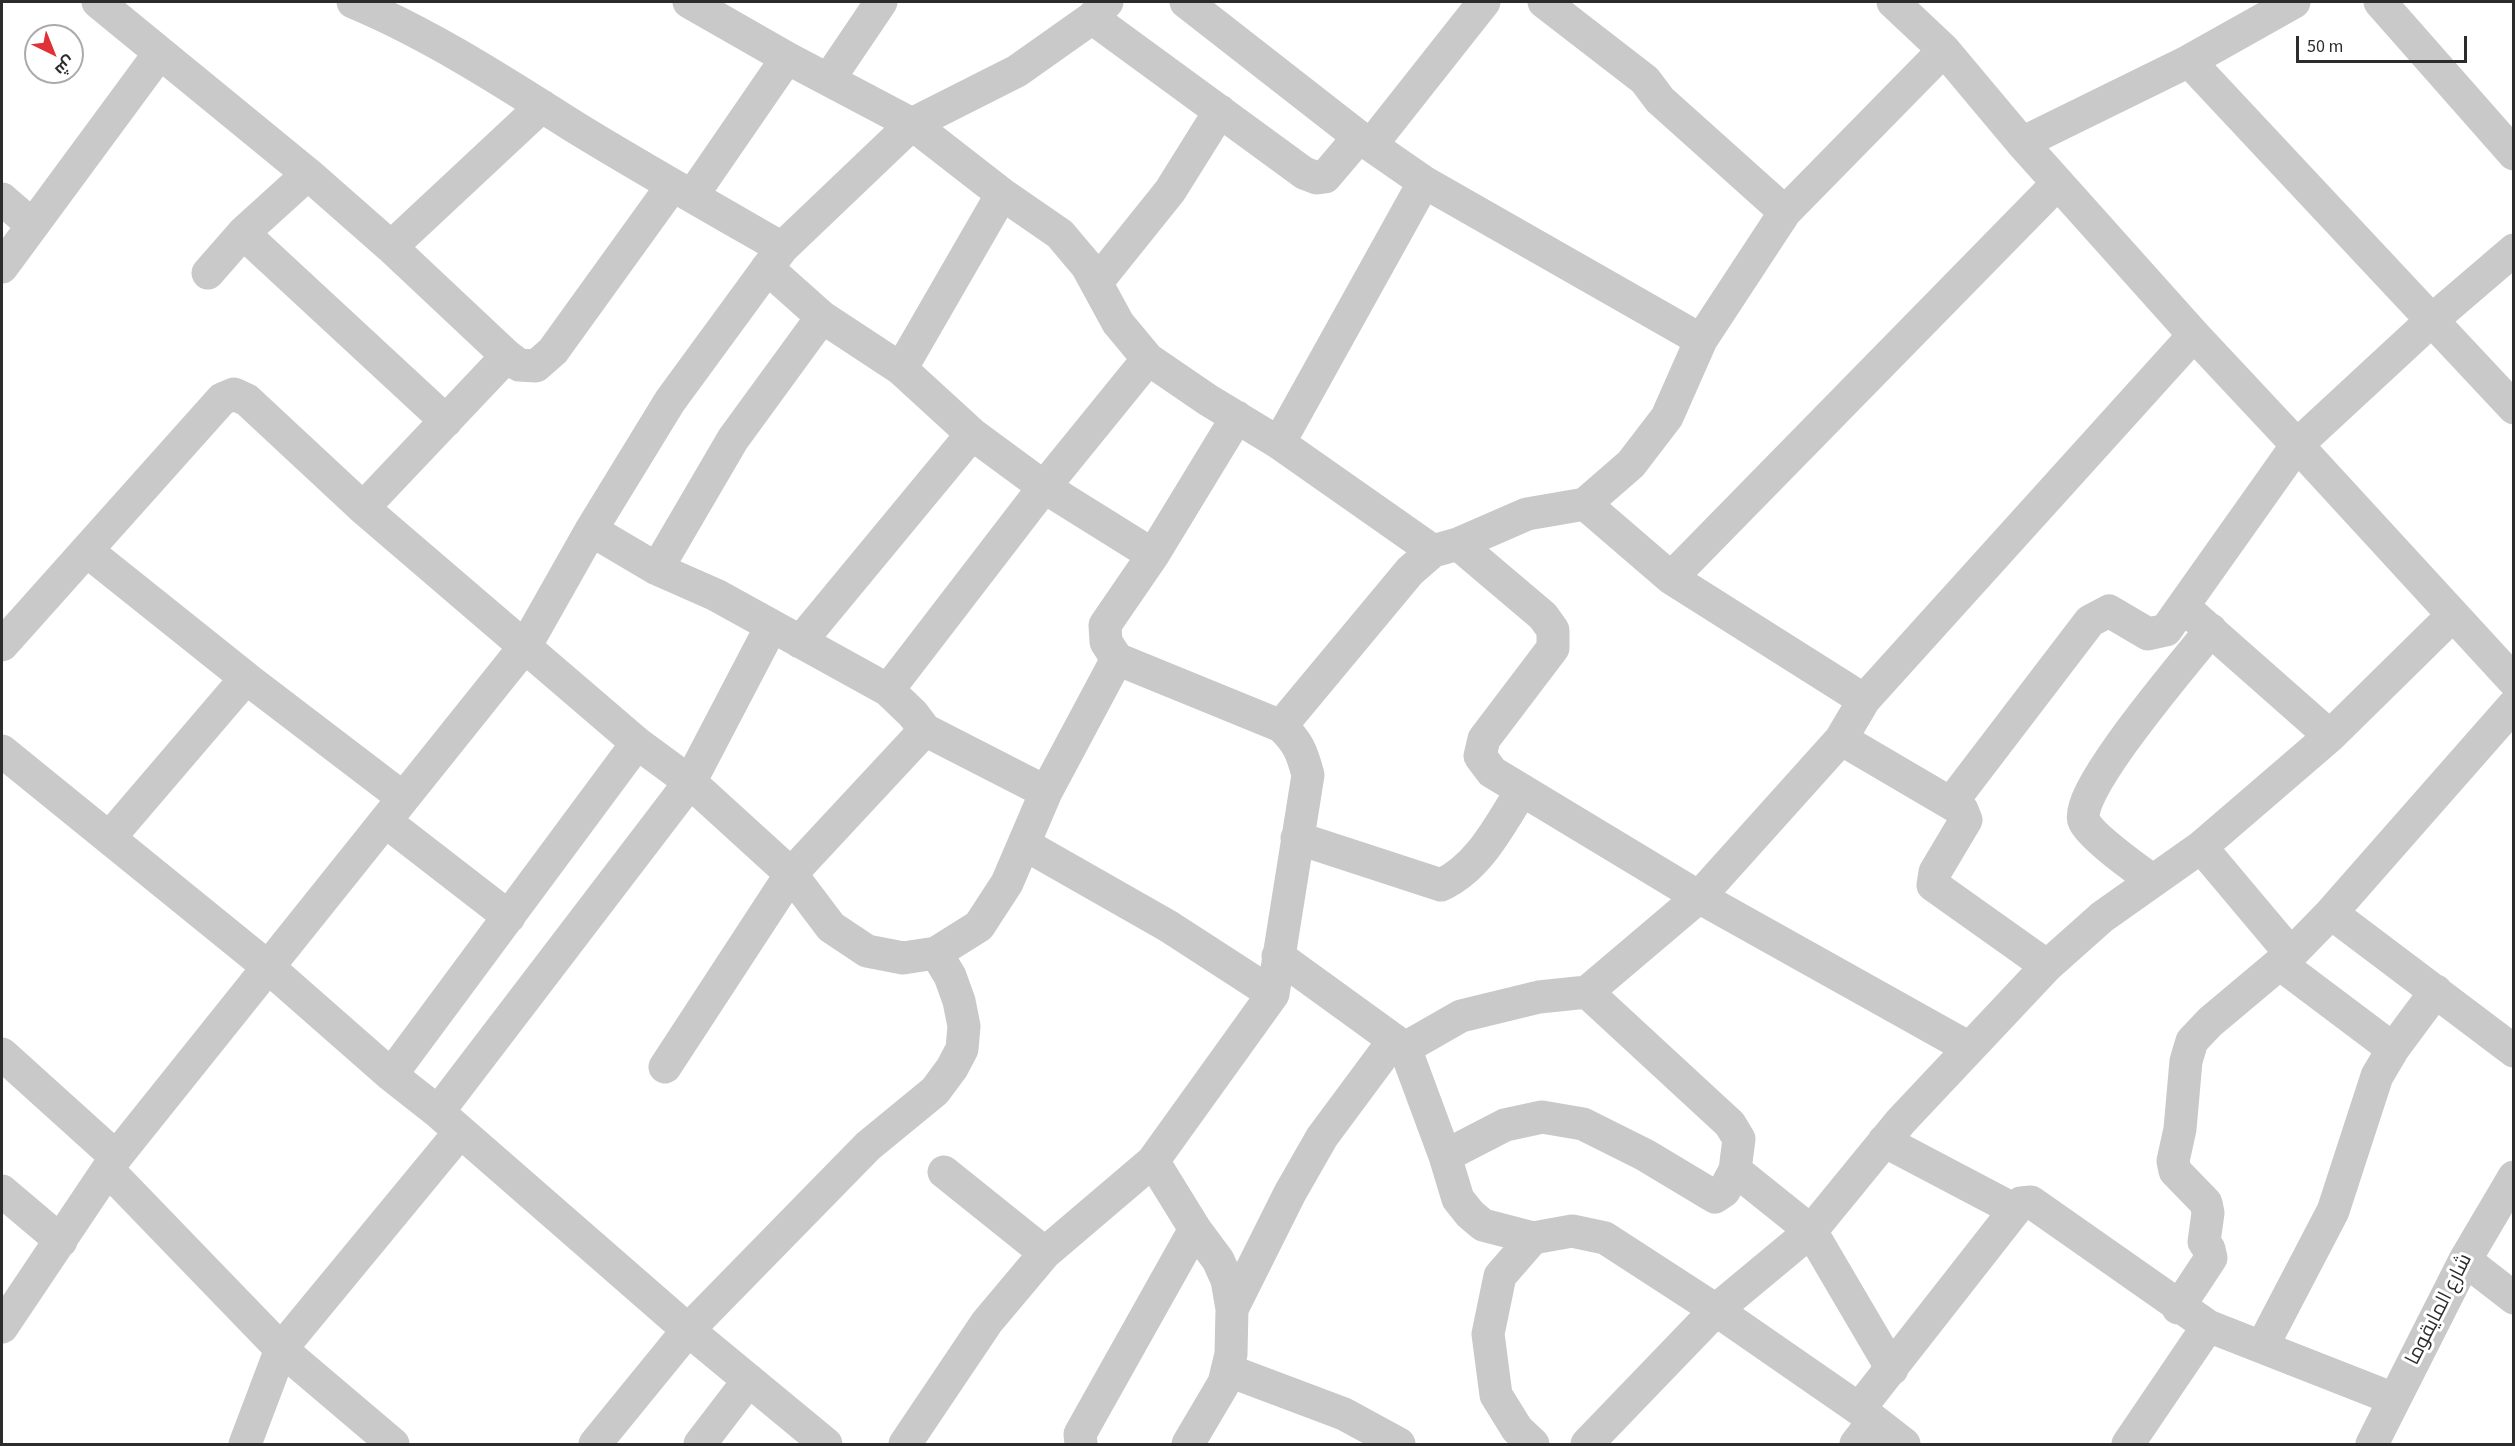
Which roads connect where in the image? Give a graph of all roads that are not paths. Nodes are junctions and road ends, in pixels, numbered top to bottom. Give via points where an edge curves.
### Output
1 (98, 2) edge
2 (353, 2) edge
3 (689, 2) edge
4 (881, 2) edge
5 (1186, 2) edge
6 (1484, 2) edge
7 (1544, 2) edge
8 (1895, 2) edge
9 (2294, 2) edge
10 (2380, 2) edge
11 (400, 10) edge
12 (1100, 10) edge
13 (1944, 50) junction
14 (159, 54) junction
15 (787, 58) junction
16 (2189, 61) junction
17 (829, 79) junction
18 (542, 106) junction
19 (1220, 111) junction
20 (912, 124) junction
21 (1365, 141) junction
22 (2022, 143) junction
23 (2514, 154) edge
24 (308, 174) junction
25 (1424, 182) junction
26 (2058, 183) junction
27 (682, 191) junction
28 (1002, 194) junction
29 (2, 199) edge
30 (1785, 212) junction
31 (32, 225) junction
32 (243, 233) junction
33 (391, 247) junction
34 (2514, 250) edge
35 (775, 258) junction
36 (2, 267) edge
37 (208, 273) dead end
38 (1097, 282) junction
39 (822, 317) junction
40 (2431, 321) junction
41 (2194, 335) junction
42 (1701, 340) junction
43 (507, 356) junction
44 (1148, 359) junction
45 (901, 369) junction
46 (2514, 408) edge
47 (1237, 417) junction
48 (446, 421) junction
49 (972, 434) junction
50 (1279, 443) junction
51 (2297, 445) junction
52 (1044, 487) junction
53 (1585, 504) junction
54 (363, 508) junction
55 (591, 530) junction
56 (1446, 548) junction
57 (87, 551) junction
58 (1153, 555) junction
59 (657, 569) junction
60 (1671, 578) junction
61 (2182, 607) junction
62 (2452, 616) junction
63 (771, 627) junction
64 (2211, 630) junction
65 (800, 642) junction
66 (2, 645) edge
67 (526, 645) junction
68 (1117, 659) junction
69 (246, 678) junction
70 (2514, 681) edge
71 (888, 690) junction
72 (1864, 700) junction
73 (2514, 705) edge
74 (1281, 726) junction
75 (925, 730) junction
76 (2330, 736) junction
77 (1841, 739) junction
78 (637, 743) junction
79 (7, 767) edge
80 (690, 782) junction
81 (1522, 790) junction
82 (1046, 792) junction
83 (1951, 803) junction
84 (394, 809) junction
85 (110, 837) junction
86 (1297, 837) junction
87 (1024, 844) junction
88 (2201, 847) junction
89 (791, 874) junction
90 (2153, 881) junction
91 (1699, 897) junction
92 (2331, 913) junction
93 (509, 917) junction
94 (936, 952) junction
95 (1278, 956) junction
96 (2285, 959) junction
97 (2047, 966) junction
98 (268, 968) junction
99 (1587, 992) junction
100 (2436, 992) junction
101 (1272, 994) junction
102 (1400, 1044) junction
103 (1969, 1048) junction
104 (2393, 1049) junction
105 (2514, 1051) edge
106 (2, 1054) edge
107 (665, 1067) dead end
108 (390, 1075) junction
109 (449, 1122) junction
110 (1884, 1141) junction
111 (1445, 1156) junction
112 (1153, 1161) junction
113 (112, 1164) junction
114 (1735, 1170) junction
115 (944, 1172) dead end
116 (2514, 1177) edge
117 (2, 1191) edge
118 (2015, 1209) junction
119 (1195, 1229) junction
120 (1811, 1231) junction
121 (1533, 1238) junction
122 (61, 1241) junction
123 (1045, 1253) junction
124 (2465, 1260) junction
125 (2514, 1298) edge
126 (2178, 1308) junction
127 (1232, 1310) junction
128 (1716, 1310) junction
129 (2208, 1326) junction
130 (2, 1327) edge
131 (688, 1330) junction
132 (2262, 1347) junction
133 (281, 1349) junction
134 (1892, 1369) junction
135 (1227, 1370) junction
136 (750, 1380) junction
137 (2394, 1399) junction
138 (1863, 1425) edge
139 (245, 1444) edge
140 (393, 1444) edge
141 (595, 1444) edge
142 (700, 1444) edge
143 (826, 1444) edge
144 (905, 1444) edge
145 (1081, 1444) edge
146 (1188, 1444) edge
147 (1399, 1444) edge
148 (1533, 1444) edge
149 (1587, 1444) edge
150 (1904, 1444) edge
151 (2128, 1444) edge
152 (2372, 1444) edge

1 - 14 street
2 - 11 street
3 - 15 street
4 - 17 street
5 - 21 street
6 - 21 street
7 - 30 street via 1645,80 1660,100
8 - 13 street
9 - 16 street
10 - 23 street
11 - 18 street
12 - 19 street
12 - 20 street via 1017,71
13 - 22 street
13 - 30 street
14 - 24 street
14 - 31 street
15 - 17 street
15 - 27 street
16 - 22 street
16 - 40 street
17 - 20 street
18 - 27 street
18 - 33 street
19 - 21 street via 1304,173 1317,178 1325,177
19 - 38 street via 1170,191
20 - 28 street
20 - 35 street
21 - 25 street
22 - 26 street
24 - 32 street
24 - 33 street
25 - 42 street
25 - 50 street
26 - 41 street
26 - 60 street
27 - 35 street
27 - 43 street via 553,351 536,366 519,365
28 - 38 street via 1060,234
28 - 45 street
29 - 31 street
30 - 42 street
31 - 36 street
32 - 37 street
32 - 48 street
33 - 43 street
34 - 40 street
35 - 39 street
35 - 55 street via 670,401
38 - 44 street via 1118,323
39 - 45 street
39 - 59 street via 733,440
40 - 46 street
40 - 51 street
41 - 51 street
41 - 72 street
42 - 53 street via 1667,417 1631,464
43 - 48 street
44 - 47 street
44 - 52 street
45 - 49 street
47 - 50 street
47 - 58 street
48 - 54 street
49 - 52 street
49 - 65 street
50 - 56 street
51 - 61 street
51 - 62 street
52 - 58 street
52 - 71 street
53 - 56 street via 1527,514
53 - 60 street
54 - 57 street via 247,400 234,394 222,399
54 - 67 street
55 - 59 street
55 - 67 street
56 - 74 street via 1410,571
56 - 81 street via 1543,616 1553,630 1553,648 1484,738 1480,756 1492,772
57 - 66 street
57 - 69 street
58 - 68 street via 1105,625 1106,642
59 - 63 street via 716,595
60 - 72 street
61 - 64 street
61 - 83 street via 2166,630 2148,634 2109,611 2090,621
62 - 70 street
62 - 76 street
63 - 65 street
63 - 80 street
64 - 76 street
64 - 90 street via 2109,760 2083,806 2083,820 2092,832
65 - 71 street
67 - 78 street
67 - 84 street
68 - 74 street
68 - 82 street
69 - 84 street
69 - 85 street
71 - 75 street
72 - 77 street
73 - 92 street
74 - 86 street via 1301,749 1308,775
75 - 82 street
75 - 89 street
76 - 88 street
77 - 83 street
77 - 91 street
78 - 80 street
78 - 93 street
79 - 85 street
80 - 89 street
80 - 109 street
81 - 86 street via 1466,870 1442,885
81 - 91 street
82 - 87 street
83 - 97 street via 1962,810 1966,820 1935,872 1933,885
84 - 93 street
84 - 98 street
85 - 98 street
86 - 95 street
87 - 94 street via 1007,883 979,926
87 - 101 street via 1168,926
88 - 90 street
88 - 96 street
89 - 94 street via 831,927 867,951 903,958
89 - 107 street
90 - 97 street via 2102,917
91 - 99 street
91 - 103 street
92 - 96 street
92 - 100 street
93 - 108 street
94 - 131 street via 950,976 964,1026 962,1049 952,1068 934,1091 868,1146
95 - 101 street
95 - 102 street
96 - 104 street
96 - 126 street via 2192,1041 2173,1161 2175,1172 2206,1203 2204,1242 2211,1258
97 - 103 street
98 - 108 street
98 - 113 street
99 - 102 street via 1539,997 1461,1016
99 - 114 street via 1730,1124 1739,1139
100 - 104 street
100 - 105 street
101 - 112 street
102 - 111 street
102 - 127 street via 1322,1137
103 - 110 street
104 - 132 street via 2377,1076 2333,1211
106 - 113 street
108 - 109 street
109 - 131 street
109 - 133 street
110 - 118 street
110 - 120 street
111 - 114 street via 1505,1125 1542,1117 1583,1124 1715,1197 1724,1191
111 - 121 street via 1458,1199 1470,1214 1483,1225
112 - 119 street
112 - 123 street
113 - 122 street
113 - 133 street
114 - 120 street
115 - 123 street
116 - 124 street, شارع المايقوما
117 - 122 street
118 - 126 street via 2021,1203 2031,1202
118 - 134 street
119 - 127 street via 1218,1260 1227,1280
119 - 145 street via 1080,1434
120 - 128 street
120 - 134 street
121 - 128 street via 1572,1231 1605,1238
121 - 148 street via 1500,1276 1488,1334 1496,1395 1517,1429
122 - 130 street
123 - 144 street via 987,1322
124 - 125 street
124 - 137 street, شارع المايقوما
126 - 129 street
127 - 135 street
128 - 138 street
128 - 149 street
129 - 132 street
129 - 151 street
131 - 136 street
131 - 141 street
132 - 137 street
133 - 139 street
133 - 140 street
134 - 138 street
135 - 146 street via 1224,1383
135 - 147 street via 1344,1414
136 - 142 street
136 - 143 street
137 - 152 street, شارع المايقوما
138 - 150 street

